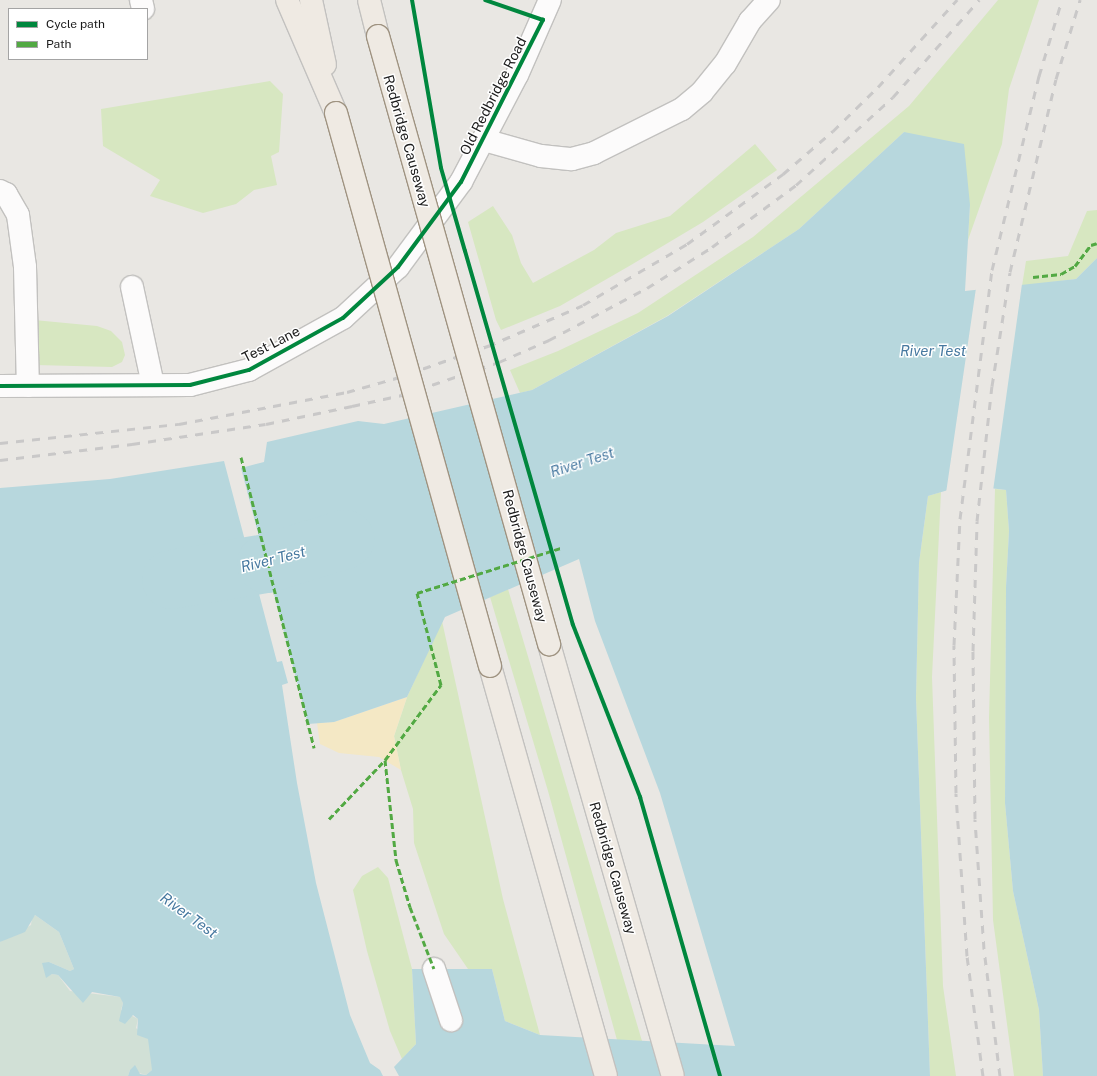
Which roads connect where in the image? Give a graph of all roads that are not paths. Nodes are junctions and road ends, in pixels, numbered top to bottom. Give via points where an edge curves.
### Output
1 (286, 0) edge
2 (311, 0) edge
3 (369, 0) edge
4 (375, 0) edge
5 (550, 0) edge
6 (769, 0) edge
7 (378, 36) junction
8 (336, 113) junction
9 (484, 140) junction
10 (461, 182) joint
11 (0, 191) edge
12 (132, 287) dead end
13 (153, 385) junction
14 (0, 386) edge
15 (28, 386) junction
16 (434, 969) dead end
17 (451, 1020) dead end
18 (606, 1076) edge
19 (673, 1076) edge

1 - 8 main road
2 - 8 main road
3 - 7 main road
4 - 7 main road
5 - 9 street, Old Redbridge Road
6 - 9 street via 750,21 725,64 702,92 682,109 594,153 572,159 541,156
7 - 19 main road, Redbridge Causeway, bridge
8 - 18 main road, bridge
9 - 10 street, Old Redbridge Road
10 - 13 street, Test Lane via 398,267 343,318 249,370 190,385
11 - 15 street via 6,194 18,215 25,267
12 - 13 street
13 - 15 street, Test Lane
14 - 15 street, Test Lane
16 - 17 street

